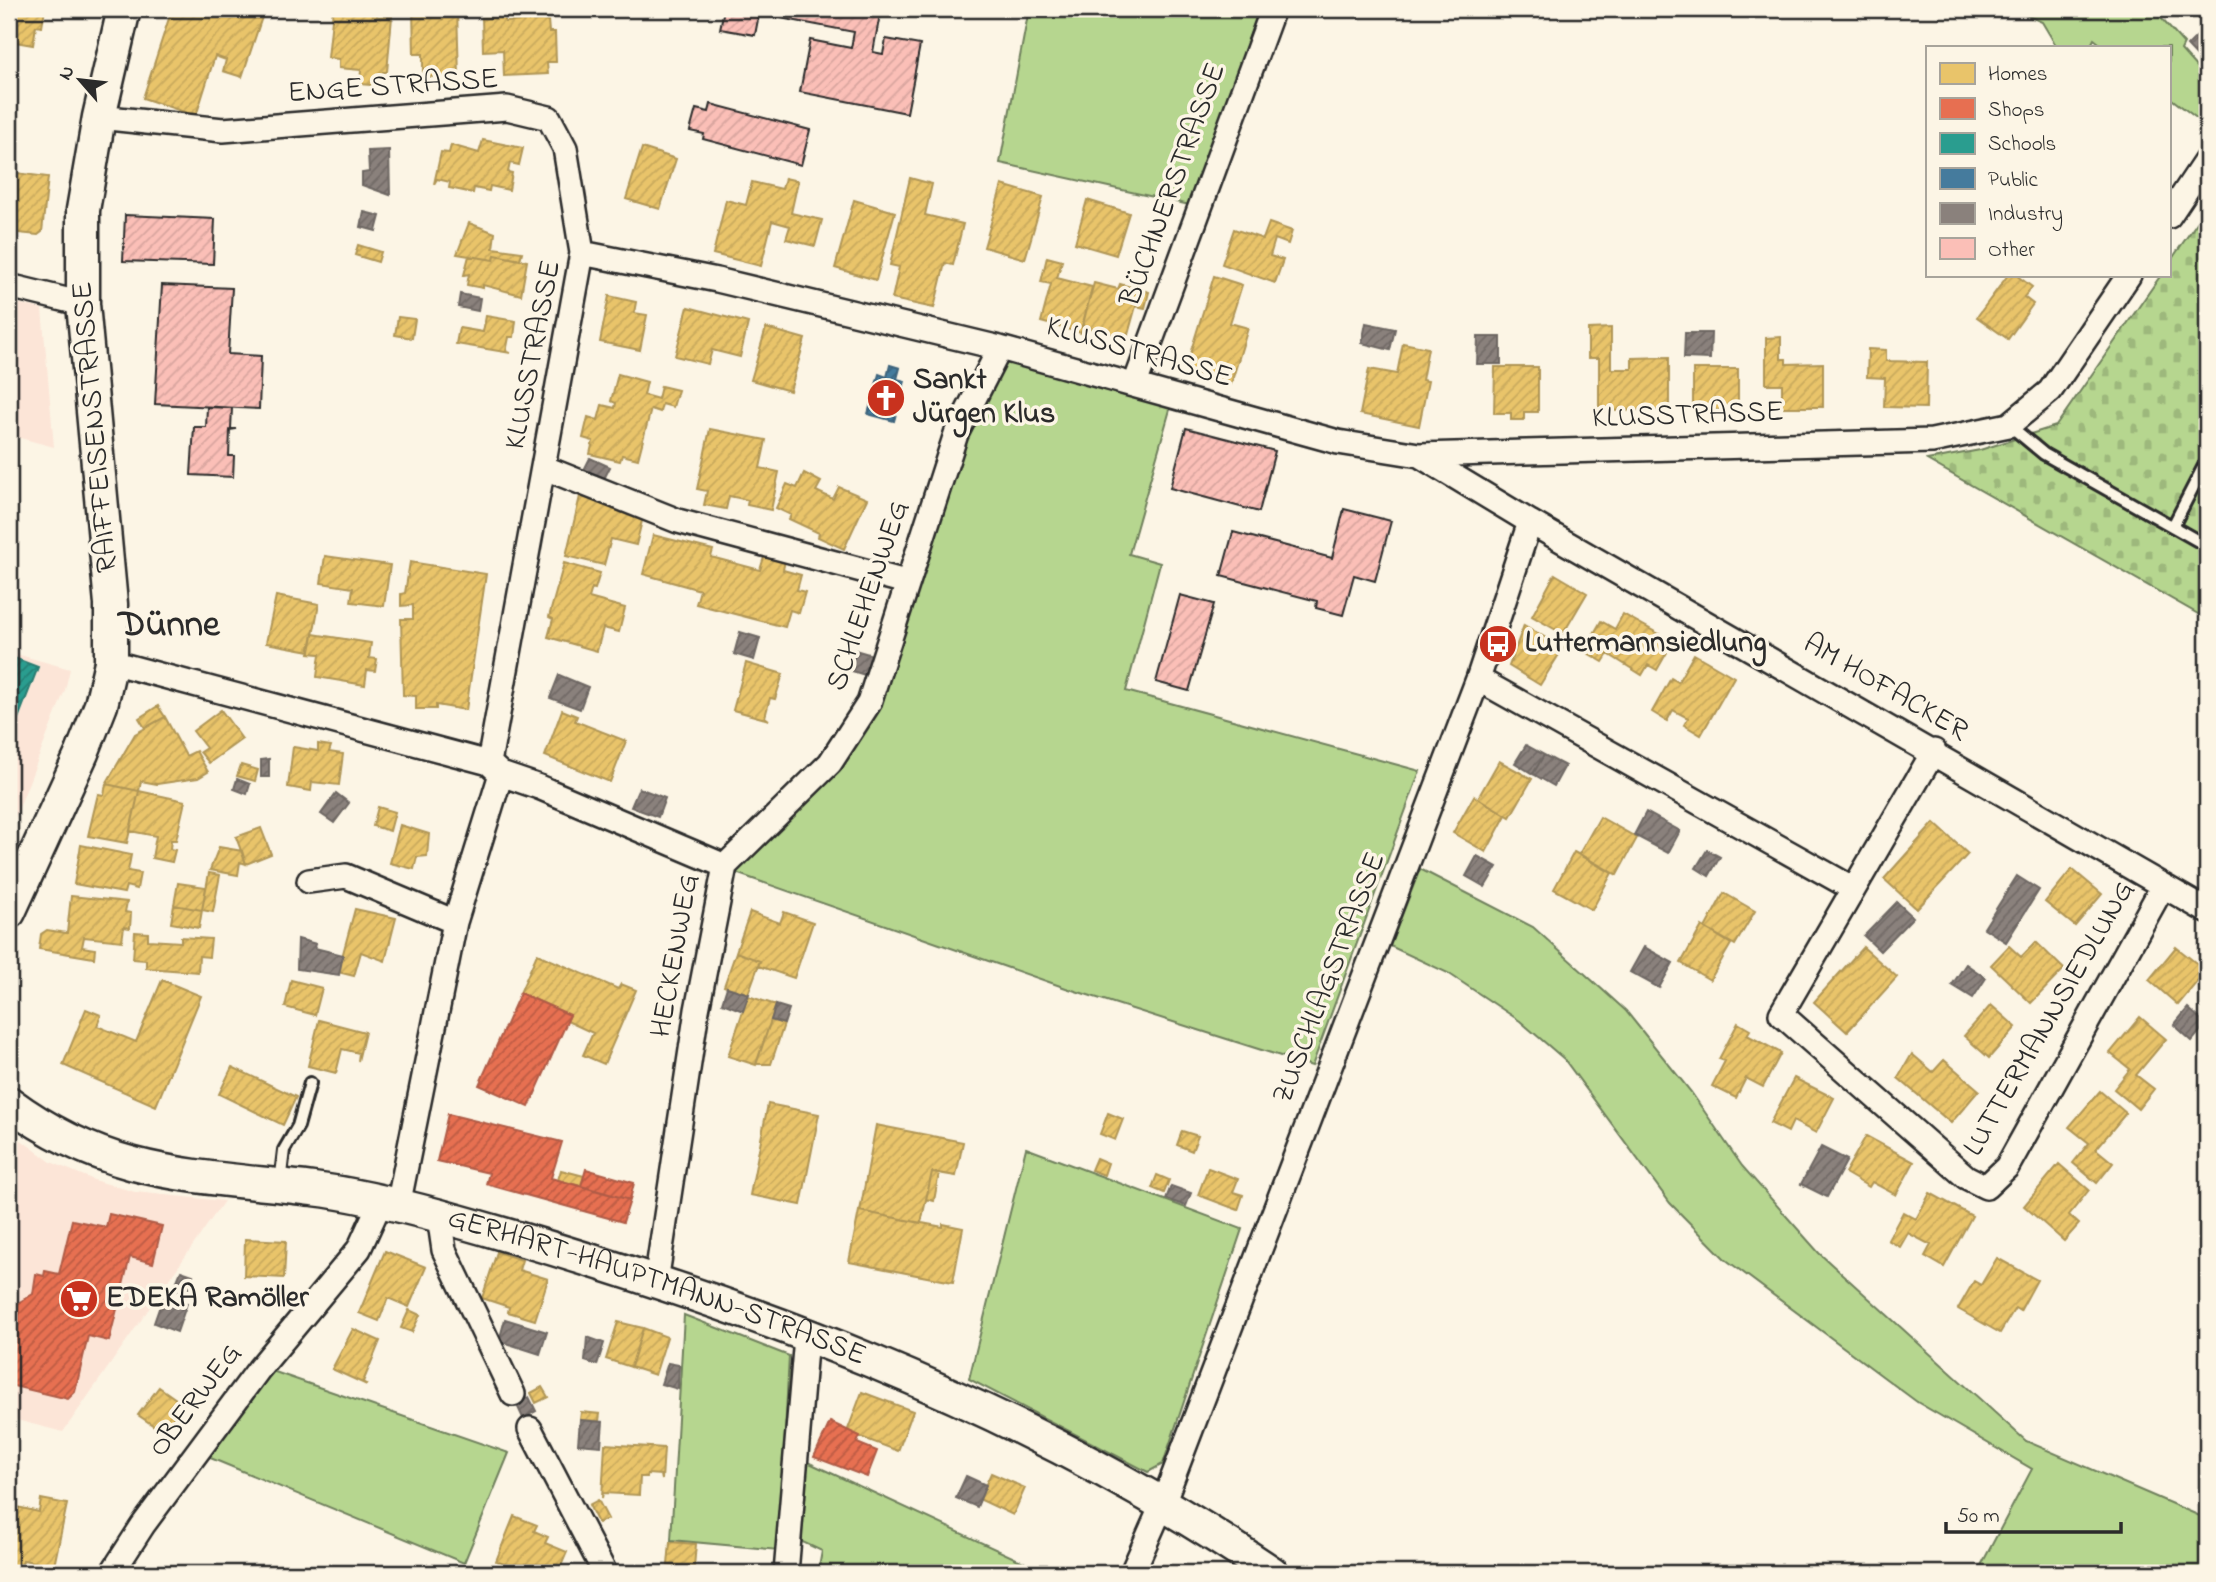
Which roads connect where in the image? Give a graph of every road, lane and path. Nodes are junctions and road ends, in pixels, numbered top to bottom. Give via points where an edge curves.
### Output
1 (124, 9) edge
2 (1273, 9) edge
3 (99, 117) junction
4 (2207, 159) edge
5 (2170, 214) edge
6 (582, 253) junction
7 (2128, 276) edge
8 (9, 286) edge
9 (83, 304) junction
10 (1000, 348) junction
11 (1135, 384) junction
12 (2009, 425) junction
13 (1419, 455) junction
14 (2207, 460) edge
15 (545, 468) junction
16 (1530, 522) junction
17 (2174, 526) junction
18 (2207, 546) edge
19 (906, 582) junction
20 (111, 662) junction
21 (1478, 680) junction
22 (1934, 751) junction
23 (495, 769) junction
24 (725, 866) junction
25 (309, 881) dead end
26 (2163, 886) junction
27 (1852, 888) junction
28 (2207, 911) edge
29 (9, 912) edge
30 (455, 922) junction
31 (310, 1083) dead end
32 (9, 1103) edge
33 (279, 1186) junction
34 (390, 1204) junction
35 (439, 1216) junction
36 (656, 1282) junction
37 (806, 1337) junction
38 (513, 1394) dead end
39 (530, 1429) dead end
40 (1163, 1503) junction
41 (112, 1573) edge
42 (606, 1573) edge
43 (786, 1573) edge
44 (1132, 1573) edge
45 (1272, 1573) edge

1 - 3 street, RAIFFEISENSTRASSE
2 - 11 street, BÜCHNERSTRASSE
3 - 6 street, ENGE STRASSE via 223,130 507,108 549,118 565,148
3 - 9 street, RAIFFEISENSTRASSE via 83,210
4 - 5 street
6 - 10 street, KLUSSTRASSE via 717,279
6 - 15 street, KLUSSTRASSE
7 - 12 street, KLUSSTRASSE via 2050,391
8 - 9 street
9 - 20 street, RAIFFEISENSTRASSE via 111,604
10 - 11 street, KLUSSTRASSE
10 - 19 street, SCHLEHENWEG via 956,434
11 - 13 street, KLUSSTRASSE via 1338,442
12 - 13 street, KLUSSTRASSE via 1932,441
12 - 17 lane via 2044,454
13 - 16 street
14 - 17 lane
15 - 19 street via 678,521
15 - 23 street, KLUSSTRASSE
16 - 21 street, ZUSCHLAGSTRASSE
16 - 22 street, AM HOFACKER
17 - 18 lane
19 - 24 street, SCHLEHENWEG via 869,704 830,763
20 - 23 street
20 - 29 street, RAIFFEISENSTRASSE via 101,705 82,753
21 - 27 street
21 - 40 street, ZUSCHLAGSTRASSE
22 - 26 street, AM HOFACKER
22 - 27 street, LUTTERMANNSIEDLUNG
23 - 24 street, HECKENWEG
23 - 30 street
24 - 36 street, HECKENWEG via 697,1010
25 - 30 street via 346,876
26 - 27 street, LUTTERMANNSIEDLUNG via 2007,1167 1986,1187 1966,1177 1781,1014
26 - 28 street, AM HOFACKER
30 - 34 street
31 - 33 lane via 298,1126 285,1150
32 - 33 street, GERHART-HAUPTMANN-STRASSE via 70,1143 132,1166
33 - 34 street, GERHART-HAUPTMANN-STRASSE
34 - 35 street, GERHART-HAUPTMANN-STRASSE
34 - 41 street, OBERWEG via 359,1250 259,1369
35 - 36 street, GERHART-HAUPTMANN-STRASSE
35 - 38 street via 444,1251
36 - 37 street, GERHART-HAUPTMANN-STRASSE
37 - 40 street, GERHART-HAUPTMANN-STRASSE via 920,1380 1005,1419
37 - 43 street
39 - 42 street
40 - 44 street, ZUSCHLAGSTRASSE
40 - 45 street, GERHART-HAUPTMANN-STRASSE

